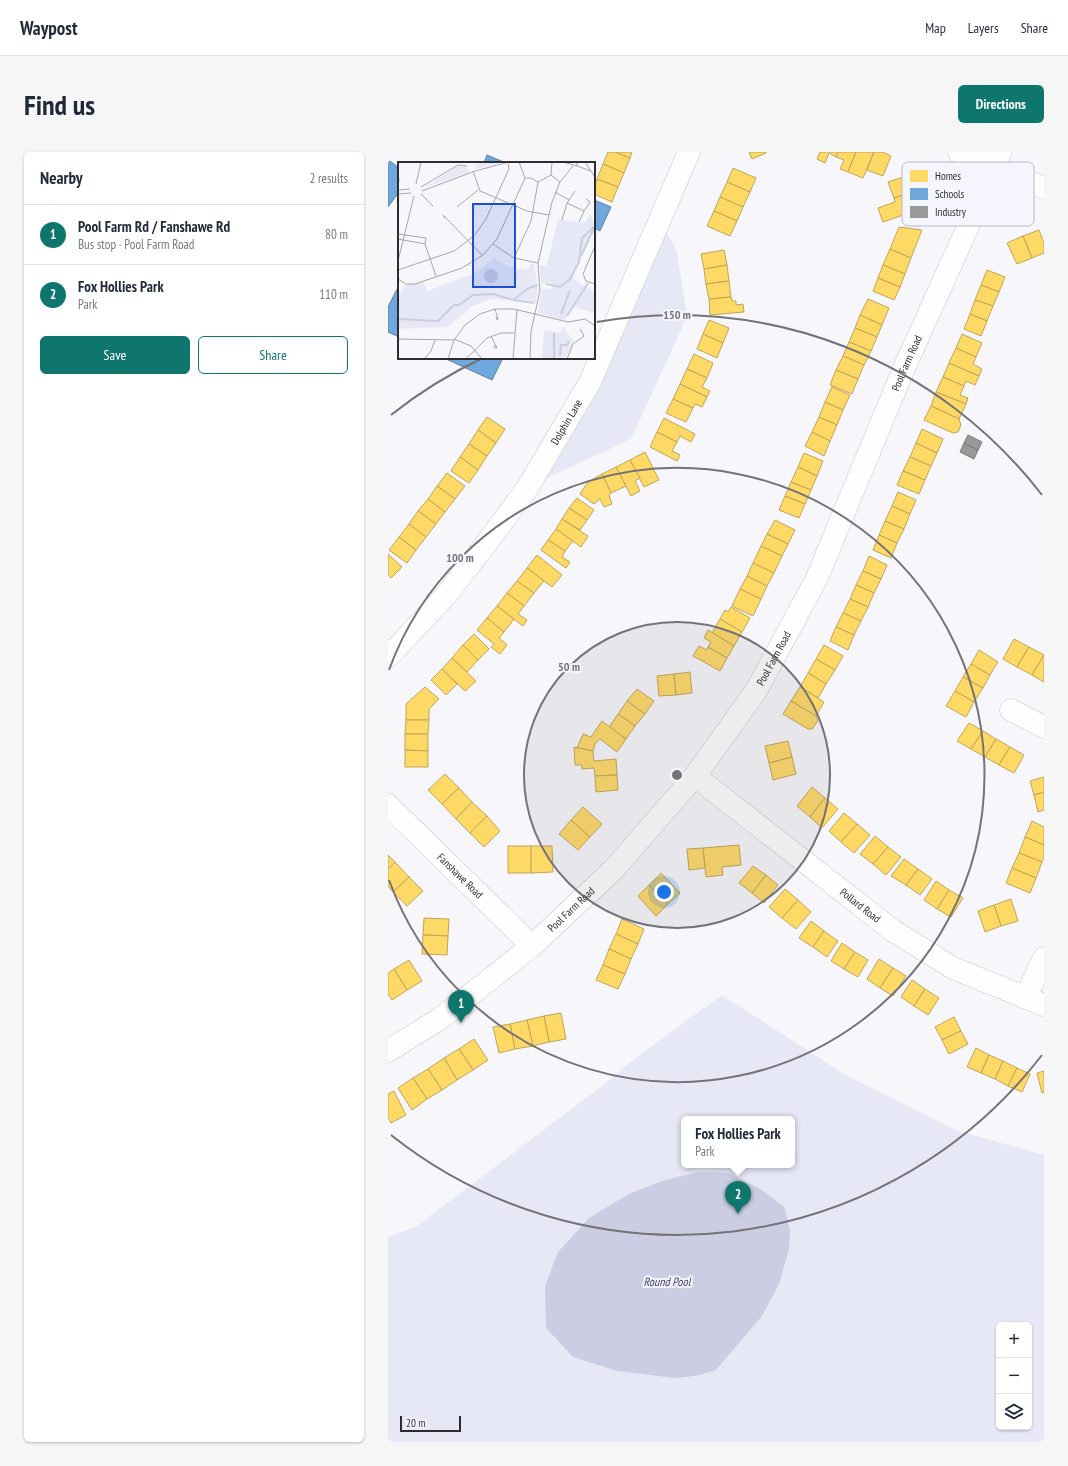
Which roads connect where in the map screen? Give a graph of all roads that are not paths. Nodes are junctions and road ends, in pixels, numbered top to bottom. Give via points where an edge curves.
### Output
1 (689, 152) edge
2 (959, 152) edge
3 (997, 160) edge
4 (1034, 182) edge
5 (1044, 188) edge
6 (968, 226) edge
7 (388, 657) edge
8 (1011, 710) dead end
9 (1044, 727) edge
10 (695, 776) junction
11 (388, 805) edge
12 (532, 946) junction
13 (1044, 958) edge
14 (1035, 1002) edge
15 (388, 1050) edge

1 - 7 street, Dolphin Lane via 590,382 528,487 447,594
2 - 3 street
4 - 5 street
6 - 10 street, Pool Farm Road via 905,366 816,580 756,691
8 - 9 street
10 - 12 street, Pool Farm Road via 614,870
10 - 14 street, Pollard Road via 892,930 953,968
11 - 12 street, Fanshawe Road
12 - 15 street, Pool Farm Road via 441,1018
13 - 14 street

